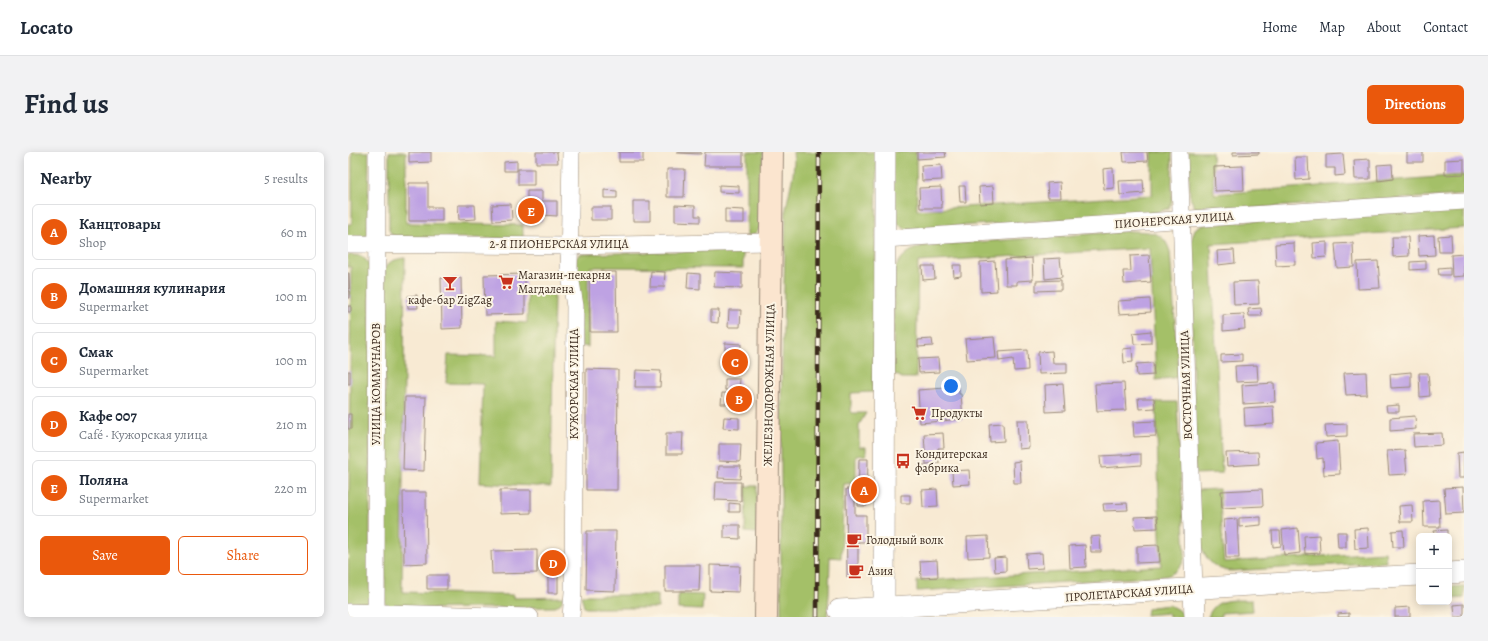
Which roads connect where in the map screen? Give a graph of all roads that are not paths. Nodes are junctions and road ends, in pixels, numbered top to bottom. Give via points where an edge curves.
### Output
1 (377, 152) edge
2 (571, 152) edge
3 (772, 152) edge
4 (885, 152) edge
5 (1179, 152) edge
6 (1464, 201) edge
7 (1180, 219) junction
8 (884, 239) junction
9 (771, 242) junction
10 (348, 244) edge
11 (376, 244) junction
12 (569, 246) junction
13 (1464, 572) edge
14 (1452, 573) edge
15 (1416, 575) edge
16 (1194, 589) junction
17 (884, 608) junction
18 (839, 610) dead end
19 (348, 612) edge
20 (376, 615) edge
21 (530, 617) edge
22 (571, 617) edge
23 (766, 617) edge
24 (1195, 617) edge

1 - 11 street, УЛИЦА КОММУНАРОВ
2 - 12 street, КУЖОРСКАЯ УЛИЦА
3 - 9 main road, ЖЕЛЕЗНОДОРОЖНАЯ УЛИЦА
4 - 8 street
5 - 7 street, ВОСТОЧНАЯ УЛИЦА
6 - 7 street, ПИОНЕРСКАЯ УЛИЦА
7 - 8 street, ПИОНЕРСКАЯ УЛИЦА
7 - 16 street, ВОСТОЧНАЯ УЛИЦА
8 - 17 street
9 - 12 street, 2-Я ПИОНЕРСКАЯ УЛИЦА
9 - 23 main road, ЖЕЛЕЗНОДОРОЖНАЯ УЛИЦА
10 - 11 street, 2-Я ПИОНЕРСКАЯ УЛИЦА
11 - 12 street, 2-Я ПИОНЕРСКАЯ УЛИЦА
11 - 20 street, УЛИЦА КОММУНАРОВ
12 - 22 street, КУЖОРСКАЯ УЛИЦА via 569,270 575,306
13 - 14 street
15 - 16 street, ПРОЛЕТАРСКАЯ УЛИЦА
16 - 17 street, ПРОЛЕТАРСКАЯ УЛИЦА
16 - 24 street, ВОСТОЧНАЯ УЛИЦА
17 - 18 street, ПРОЛЕТАРСКАЯ УЛИЦА
19 - 20 street
20 - 21 street

